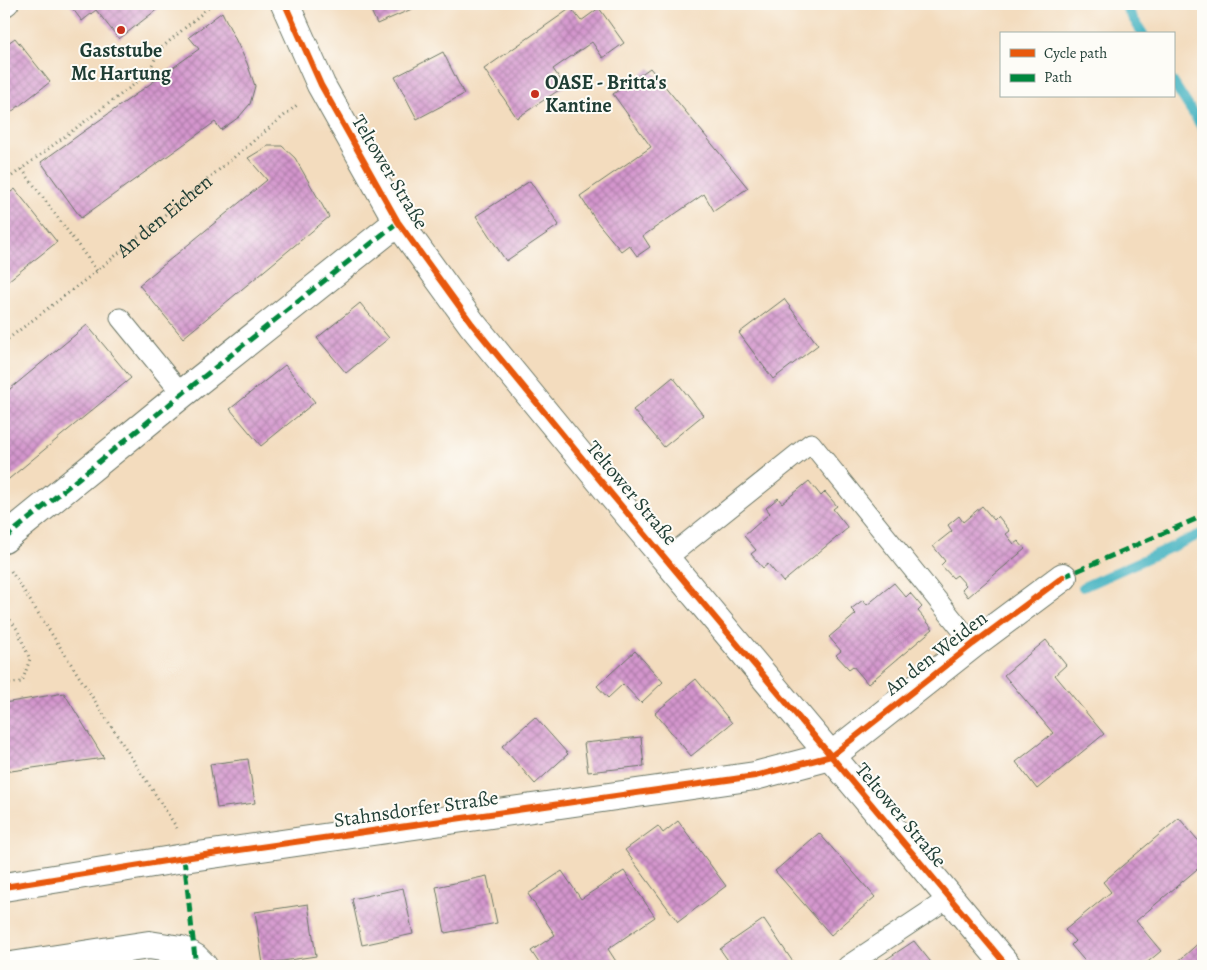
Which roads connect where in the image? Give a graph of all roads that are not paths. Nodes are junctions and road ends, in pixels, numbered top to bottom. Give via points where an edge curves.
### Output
1 (8, 4) edge
2 (285, 4) edge
3 (4, 8) edge
4 (398, 222) junction
5 (120, 318) dead end
6 (182, 394) junction
7 (4, 539) edge
8 (666, 559) junction
9 (1063, 578) dead end
10 (974, 644) junction
11 (831, 756) junction
12 (4, 887) edge
13 (950, 898) junction
14 (11, 966) edge
15 (204, 966) edge
16 (847, 966) edge
17 (1007, 966) edge

1 - 3 lane
2 - 4 street, Teltower Straße via 321,85
4 - 6 street
4 - 8 street, Teltower Straße via 472,324
5 - 6 lane
6 - 7 street
8 - 10 lane, Teltower Straße via 811,443
8 - 11 street, Teltower Straße
9 - 10 street, An den Weiden
10 - 11 street, An den Weiden
11 - 12 street, Stahnsdorfer Straße via 755,776
11 - 13 street, Teltower Straße
13 - 16 lane
13 - 17 street, Teltower Straße
14 - 15 street via 149,945 181,950

